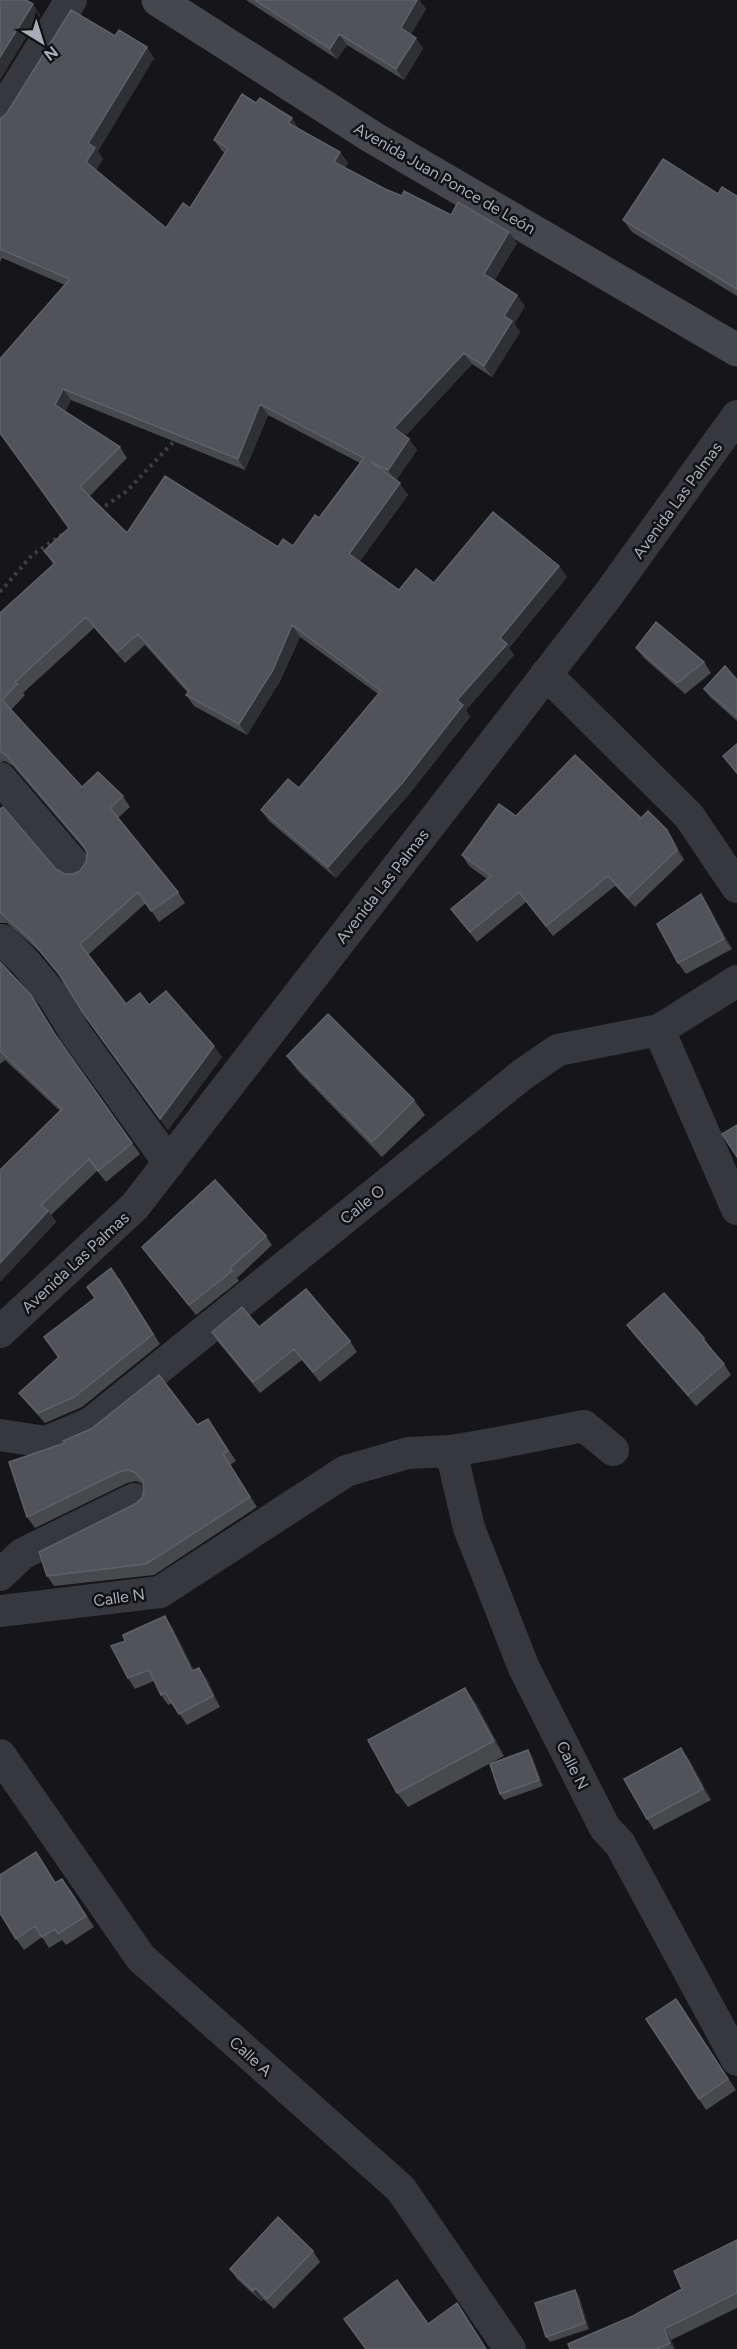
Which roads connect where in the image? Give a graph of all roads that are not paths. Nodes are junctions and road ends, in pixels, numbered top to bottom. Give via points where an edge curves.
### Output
1 (71, 0) edge
2 (158, 0) edge
3 (0, 114) edge
4 (737, 350) edge
5 (737, 416) edge
6 (546, 674) junction
7 (0, 778) edge
8 (77, 868) dead end
9 (737, 887) edge
10 (2, 940) dead end
11 (737, 981) edge
12 (659, 1029) junction
13 (169, 1163) junction
14 (737, 1209) edge
15 (0, 1332) edge
16 (0, 1435) edge
17 (452, 1450) junction
18 (614, 1450) dead end
19 (134, 1499) dead end
20 (0, 1575) edge
21 (0, 1611) edge
22 (0, 1755) edge
23 (737, 2060) edge
24 (510, 2349) edge

1 - 3 street
2 - 4 main road, Avenida Juan Ponce de León via 372,137
5 - 6 street, Avenida Las Palmas
6 - 9 street via 689,816
6 - 13 street, Avenida Las Palmas
7 - 8 street
10 - 13 street via 53,996
11 - 12 street, Calle O
12 - 14 street
12 - 16 street, Calle O via 558,1050 523,1074 91,1423 46,1442
13 - 15 street, Avenida Las Palmas via 135,1206
17 - 18 street, Calle N via 584,1426
17 - 21 street, Calle N via 408,1453 346,1471 160,1592
17 - 23 street, Calle N via 469,1528 524,1668 605,1828 620,1844
19 - 20 street via 22,1554
22 - 24 street, Calle A via 141,1958 401,2189

